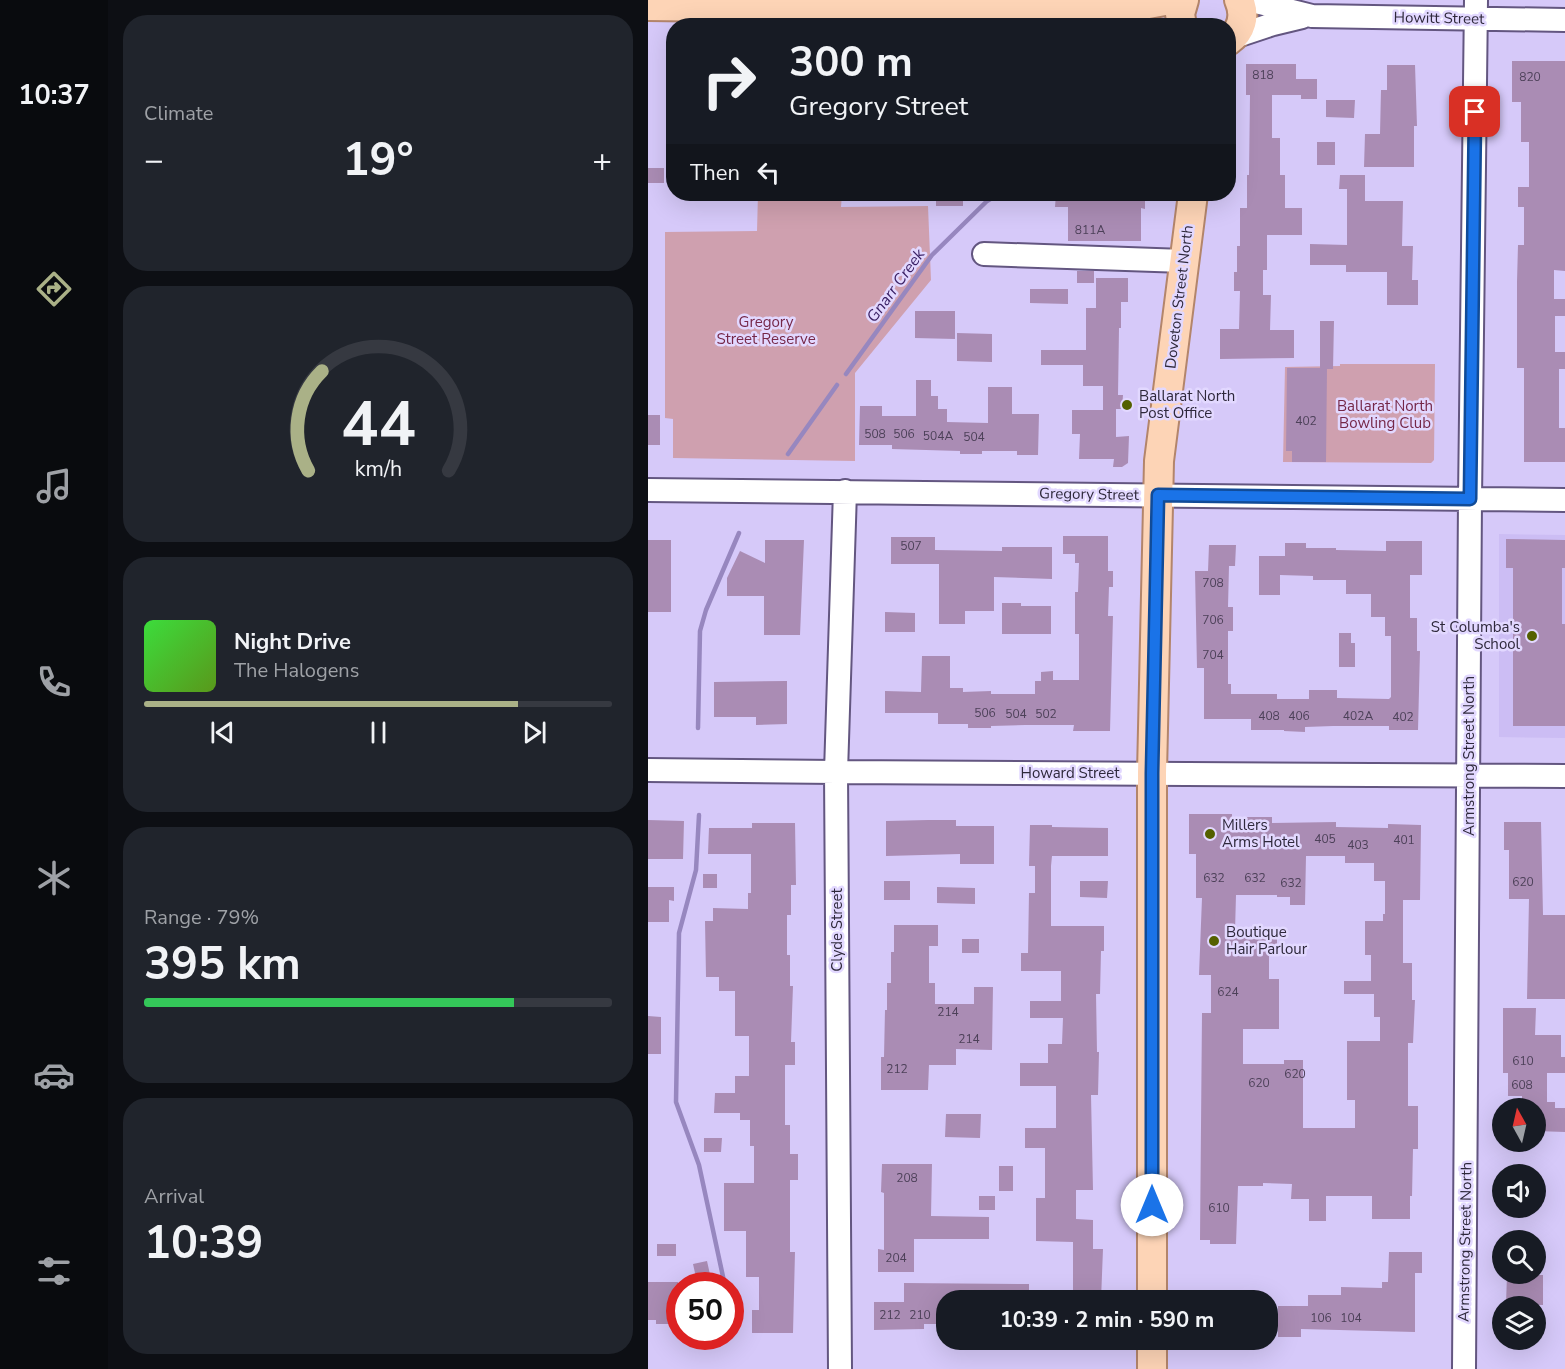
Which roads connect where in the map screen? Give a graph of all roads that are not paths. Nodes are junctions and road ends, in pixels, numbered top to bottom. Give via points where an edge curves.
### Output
1 (1170, 0) edge
2 (1184, 0) edge
3 (1239, 0) edge
4 (1248, 0) edge
5 (648, 6) edge
6 (1476, 9) edge
7 (1105, 12) junction
8 (1312, 16) junction
9 (1129, 18) edge
10 (1181, 18) edge
11 (1565, 20) edge
12 (1236, 33) edge
13 (1236, 39) edge
14 (1192, 201) edge
15 (984, 254) dead end
16 (1184, 261) junction
17 (648, 490) edge
18 (845, 491) junction
19 (1158, 495) junction
20 (1470, 499) junction
21 (1565, 500) edge
22 (648, 770) edge
23 (836, 772) junction
24 (1152, 773) junction
25 (1469, 775) junction
26 (1565, 776) edge
27 (1152, 1290) edge
28 (1152, 1350) edge
29 (840, 1369) edge
30 (1152, 1369) edge
31 (1464, 1369) edge

1 - 7 main road
2 - 10 main road
3 - 12 main road via 1243,18
4 - 8 street, Howitt Street
5 - 7 main road
6 - 8 street, Howitt Street
6 - 11 street, Howitt Street
6 - 20 street, Armstrong Street North
7 - 9 main road
8 - 13 street, Howitt Street via 1273,24
14 - 16 main road, Doveton Street North
15 - 16 street
16 - 19 main road, Doveton Street North via 1160,446
17 - 18 street, Gregory Street
18 - 19 street, Gregory Street
18 - 23 street, Clyde Street
19 - 20 street, Gregory Street
19 - 24 main road, Doveton Street North
20 - 21 street, Gregory Street
20 - 25 street, Armstrong Street North
22 - 23 street, Howard Street
23 - 24 street, Howard Street
23 - 29 street, Clyde Street
24 - 25 street, Howard Street
24 - 27 main road, Doveton Street North
25 - 26 street, Howard Street
25 - 31 street, Armstrong Street North
28 - 30 main road

